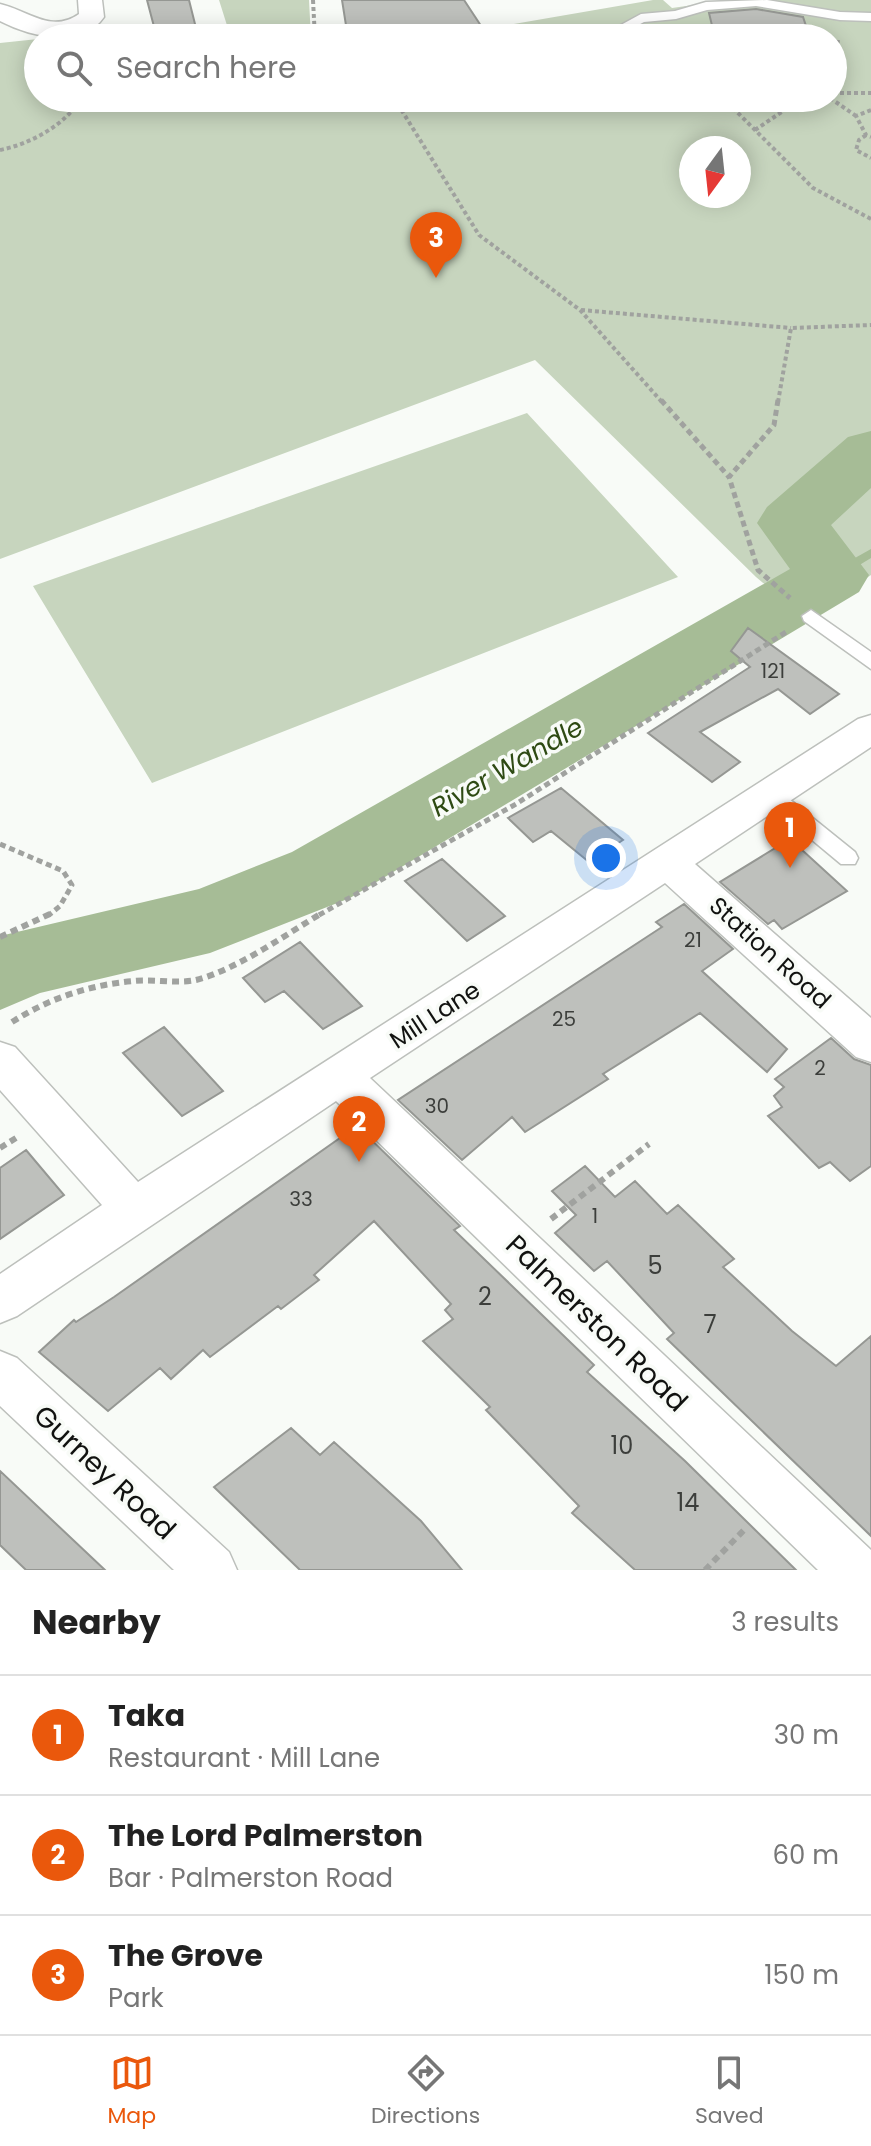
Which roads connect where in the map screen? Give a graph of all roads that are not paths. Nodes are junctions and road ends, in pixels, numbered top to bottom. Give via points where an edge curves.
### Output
1 (90, 0) edge
2 (834, 0) edge
3 (0, 11) edge
4 (840, 16) junction
5 (871, 17) edge
6 (24, 24) edge
7 (85, 24) edge
8 (630, 24) edge
9 (811, 616) road end
10 (871, 662) edge
11 (871, 729) edge
12 (771, 795) junction
13 (848, 858) dead end
14 (668, 863) junction
15 (871, 1044) edge
16 (0, 1060) edge
17 (340, 1077) junction
18 (134, 1209) junction
19 (0, 1301) edge
20 (0, 1374) edge
21 (211, 1570) edge
22 (855, 1570) edge

1 - 7 street via 92,17
2 - 4 lane
3 - 6 street
4 - 5 lane
4 - 8 lane via 756,2 706,6
9 - 10 lane
11 - 12 street, Mill Lane
12 - 13 lane
12 - 14 street, Mill Lane
14 - 15 street, Station Road
14 - 17 street, Mill Lane
16 - 18 street
17 - 18 street, Mill Lane
17 - 22 street, Palmerston Road
18 - 19 street, Mill Lane
20 - 21 street, Gurney Road

